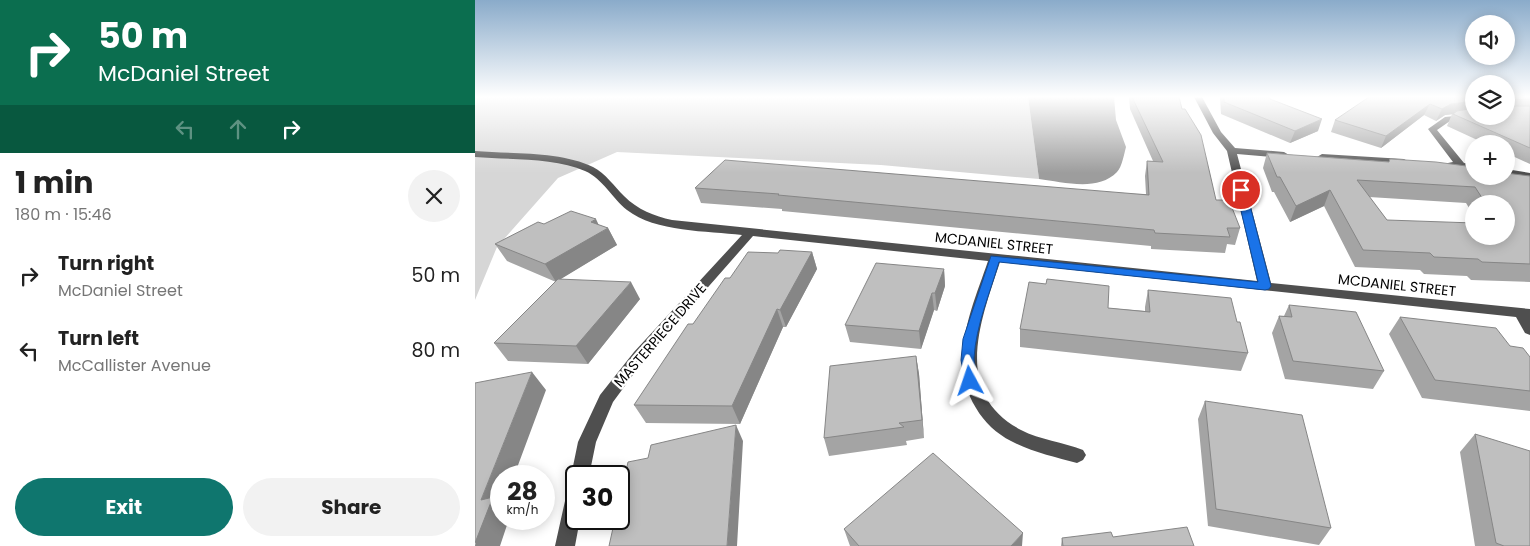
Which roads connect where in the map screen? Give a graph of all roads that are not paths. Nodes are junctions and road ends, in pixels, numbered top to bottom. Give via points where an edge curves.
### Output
1 (1211, 122) edge
2 (1442, 122) edge
3 (1232, 152) junction
4 (475, 154) edge
5 (1414, 163) edge
6 (1442, 164) edge
7 (1461, 166) junction
8 (1465, 166) edge
9 (1515, 174) edge
10 (1530, 176) edge
11 (750, 233) junction
12 (995, 258) junction
13 (1265, 286) junction
14 (1525, 313) edge
15 (1530, 330) edge
16 (1077, 456) dead end
17 (582, 465) edge
18 (568, 530) edge
19 (565, 546) edge

1 - 3 street
2 - 7 street via 1432,129
3 - 5 street
3 - 13 street
4 - 11 street, MCDANIEL STREET via 575,164 600,175 624,202 640,214 669,223
6 - 7 street
7 - 8 street
9 - 10 street
11 - 12 street, MCDANIEL STREET
11 - 17 street, MASTERPIECE DRIVE via 639,356 606,399 587,442
12 - 13 street, MCDANIEL STREET
12 - 16 street via 970,339 967,360 970,381 979,403 1009,432
13 - 14 street, MCDANIEL STREET
14 - 15 street
18 - 19 street

